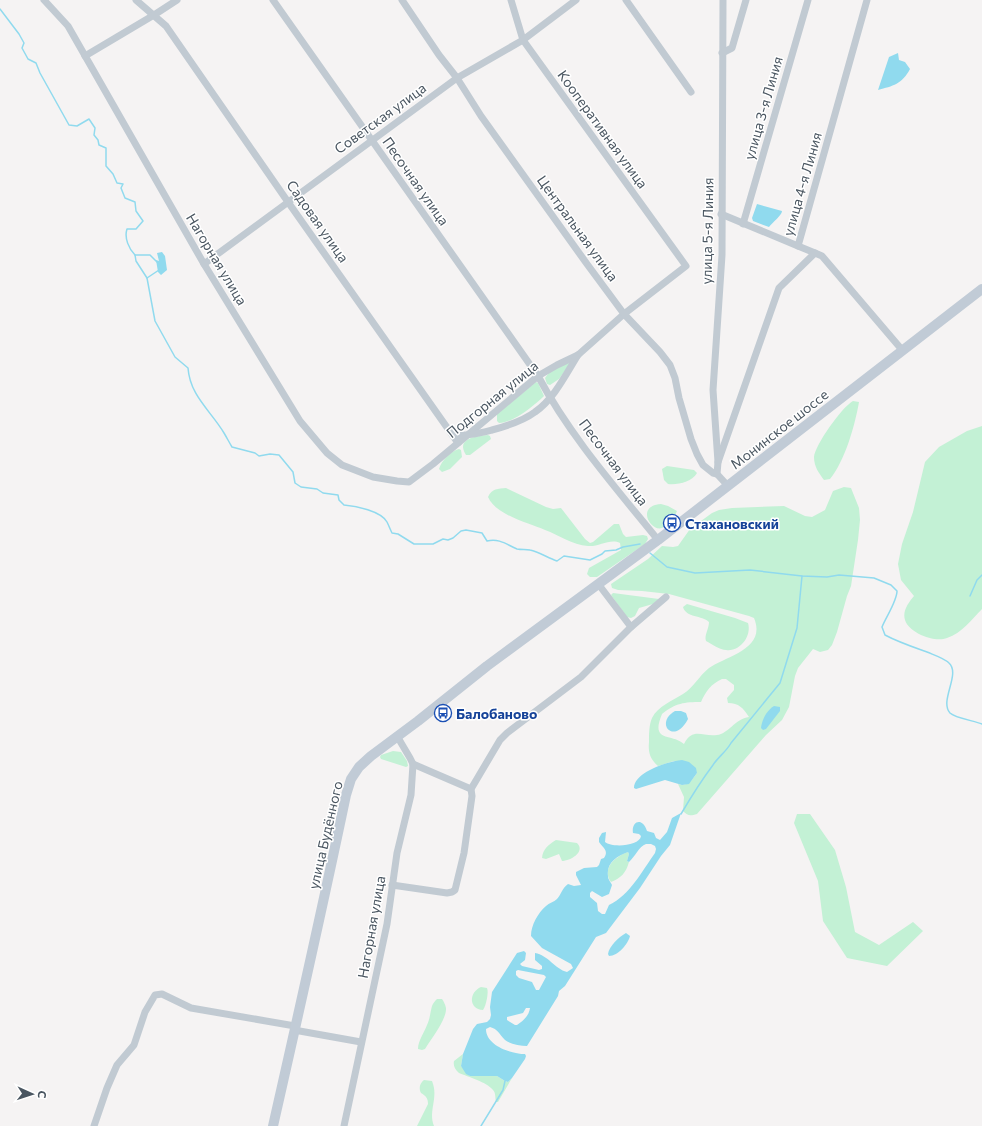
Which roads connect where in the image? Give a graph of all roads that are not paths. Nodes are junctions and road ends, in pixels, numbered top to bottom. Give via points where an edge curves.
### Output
1 (44, 0) edge
2 (136, 0) edge
3 (177, 0) edge
4 (273, 0) edge
5 (402, 0) edge
6 (511, 0) edge
7 (576, 0) edge
8 (626, 0) edge
9 (723, 0) edge
10 (746, 0) edge
11 (808, 0) edge
12 (867, 0) edge
13 (154, 15) junction
14 (523, 40) junction
15 (722, 53) junction
16 (85, 56) junction
17 (457, 78) junction
18 (691, 92) dead end
19 (371, 140) junction
20 (288, 202) junction
21 (721, 214) junction
22 (744, 224) junction
23 (798, 246) junction
24 (815, 253) junction
25 (204, 264) junction
26 (686, 266) joint
27 (982, 289) edge
28 (624, 314) junction
29 (903, 351) junction
30 (578, 355) junction
31 (538, 376) junction
32 (550, 398) junction
33 (452, 434) junction
34 (467, 434) junction
35 (458, 443) junction
36 (718, 462) junction
37 (717, 474) junction
38 (409, 482) joint
39 (728, 486) junction
40 (658, 540) junction
41 (596, 587) junction
42 (666, 597) dead end
43 (631, 627) junction
44 (397, 736) junction
45 (413, 764) junction
46 (471, 789) junction
47 (392, 885) junction
48 (294, 1028) junction
49 (361, 1042) junction
50 (94, 1126) edge
51 (273, 1126) edge
52 (344, 1126) edge

1 - 16 street, Нагорная улица via 68,26
2 - 13 street, Садовая улица
3 - 13 street
4 - 19 street, Песочная улица
5 - 17 street, Центральная улица via 439,56
6 - 14 street, Кооперативная улица
7 - 14 street, Советская улица
8 - 18 street
9 - 15 street, улица 5-я Линия
10 - 15 street via 732,48
11 - 22 street, улица 3-я Линия
12 - 23 street, улица 4-я Линия
13 - 16 street
13 - 20 street, Садовая улица via 166,26
14 - 17 street, Советская улица
14 - 26 street, Кооперативная улица
15 - 21 street, улица 5-я Линия
16 - 25 street, Нагорная улица
17 - 19 street, Советская улица
17 - 28 street, Центральная улица via 481,116
19 - 20 street, Советская улица
19 - 31 street, Песочная улица
20 - 25 street, Советская улица
20 - 33 street, Садовая улица
21 - 22 street
21 - 36 street, улица 5-я Линия via 722,255 713,390
22 - 23 street
23 - 24 street, улица 4-я Линия
24 - 29 street, улица 4-я Линия via 822,256
24 - 36 street via 779,288
25 - 38 street, Нагорная улица via 300,421 327,453 342,465 373,477
26 - 28 street, Подгорная улица
27 - 29 main road, Монинское шоссе
28 - 30 street, Подгорная улица
28 - 37 street, Центральная улица via 670,365 697,454 704,465
29 - 39 main road, Монинское шоссе
30 - 31 street, Подгорная улица
30 - 32 street
31 - 32 street, Песочная улица
31 - 34 street, Подгорная улица
32 - 34 street via 536,412 523,419 484,432
32 - 40 street, Песочная улица via 602,472
33 - 34 street
33 - 35 street, Садовая улица
34 - 35 street, Подгорная улица
35 - 38 street, Подгорная улица
36 - 37 street
37 - 39 street, Центральная улица
39 - 40 main road, Монинское шоссе
40 - 41 main road, Монинское шоссе
41 - 43 street
41 - 44 main road, улица Будённого via 487,666
42 - 43 street
43 - 46 street via 581,677 500,740
44 - 45 street
44 - 48 main road, улица Будённого via 359,767 346,795
45 - 46 street
45 - 47 street, Нагорная улица via 411,795
46 - 47 street via 464,853 455,890 446,893
47 - 49 street, Нагорная улица via 387,924
48 - 49 street
48 - 50 street via 191,1008 162,994 155,995 145,1012 134,1045 117,1065
48 - 51 main road, улица Будённого
49 - 52 street, Нагорная улица

